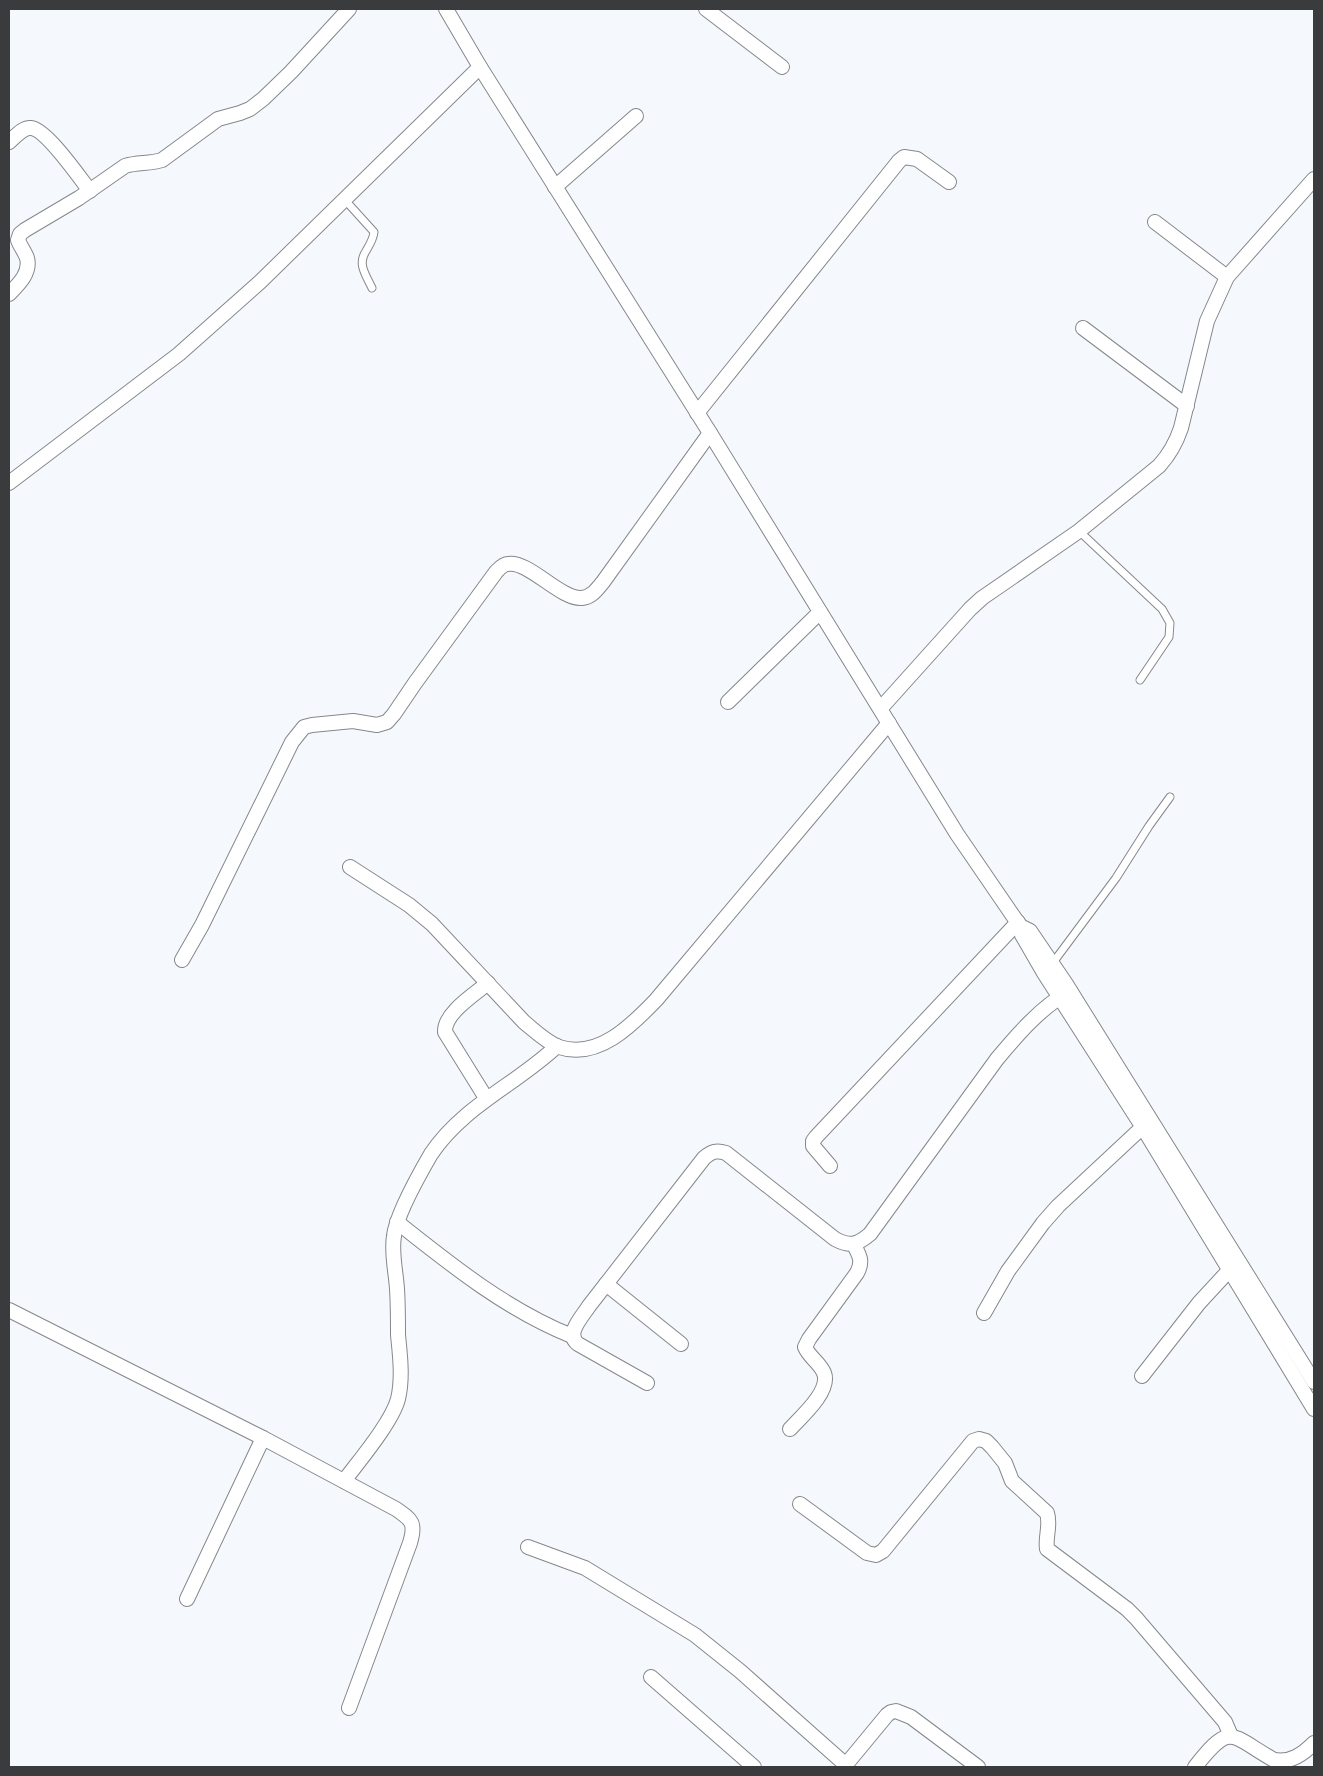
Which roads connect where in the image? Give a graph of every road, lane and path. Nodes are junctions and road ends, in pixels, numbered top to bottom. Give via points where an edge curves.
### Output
1 (349, 9) edge
2 (706, 9) edge
3 (449, 10) edge
4 (480, 67) junction
5 (782, 67) dead end
6 (636, 116) dead end
7 (9, 142) edge
8 (1314, 179) edge
9 (949, 182) dead end
10 (555, 187) junction
11 (90, 191) junction
12 (345, 200) junction
13 (1155, 222) dead end
14 (1227, 277) junction
15 (372, 288) dead end
16 (9, 294) edge
17 (1083, 328) dead end
18 (1187, 406) junction
19 (697, 413) junction
20 (710, 433) junction
21 (9, 483) edge
22 (1079, 531) junction
23 (820, 612) junction
24 (1140, 680) dead end
25 (728, 702) dead end
26 (881, 708) junction
27 (889, 722) junction
28 (1170, 797) dead end
29 (350, 867) dead end
30 (1019, 924) junction
31 (182, 960) dead end
32 (1052, 964) junction
33 (488, 983) junction
34 (1065, 994) junction
35 (558, 1046) junction
36 (486, 1098) junction
37 (1147, 1123) junction
38 (830, 1166) dead end
39 (396, 1222) junction
40 (854, 1245) junction
41 (1234, 1266) junction
42 (606, 1284) junction
43 (9, 1310) edge
44 (984, 1313) dead end
45 (572, 1336) junction
46 (681, 1344) dead end
47 (1142, 1376) dead end
48 (1314, 1382) edge
49 (647, 1383) dead end
50 (1314, 1409) edge
51 (790, 1429) dead end
52 (263, 1438) junction
53 (344, 1481) junction
54 (800, 1504) dead end
55 (528, 1547) dead end
56 (187, 1599) dead end
57 (651, 1677) dead end
58 (350, 1708) dead end
59 (1231, 1736) junction
60 (1314, 1743) edge
61 (1298, 1763) edge
62 (845, 1766) edge
63 (754, 1767) edge
64 (978, 1767) edge
65 (1195, 1767) edge

1 - 11 street via 292,72 250,109 218,119 162,160 124,166
2 - 5 street
3 - 4 street
4 - 10 street
4 - 12 street
6 - 10 street
7 - 11 street via 24,129 39,130
8 - 14 street
9 - 19 street via 917,159 904,157 899,160
10 - 19 street
11 - 16 street via 20,234 18,240 27,264 20,284
12 - 15 lane via 374,232 361,262
12 - 21 street via 179,354
13 - 14 street
14 - 18 street via 1207,321
17 - 18 street
18 - 22 street via 1169,456
19 - 20 street
20 - 23 street
20 - 31 street via 592,594 581,599 523,567 507,564 496,572 387,722 377,725 353,721 304,727 292,742
22 - 24 lane via 1162,609 1170,623 1168,638
22 - 26 street via 982,598
23 - 25 street
23 - 26 street
26 - 27 street
27 - 30 street via 957,834
27 - 35 street via 639,1018 611,1039 592,1048 578,1050
28 - 32 lane via 1116,878
29 - 33 street via 432,924
30 - 32 street via 1030,931
30 - 34 street via 1022,935
30 - 38 street via 813,1140 813,1146
32 - 34 street
33 - 35 street via 524,1022
33 - 36 street via 454,1011 445,1028
34 - 37 street
34 - 40 street via 1025,1028 997,1060 870,1234
35 - 36 street
36 - 39 street via 455,1125 431,1154
37 - 41 street
37 - 44 street via 1043,1223 1008,1271
39 - 45 street via 522,1313
39 - 53 street via 393,1238 398,1299 398,1399 391,1415
40 - 42 street via 835,1239 734,1158 716,1151 704,1158
40 - 51 street via 861,1260 858,1273 805,1347 825,1374 824,1387
41 - 47 street via 1199,1303
41 - 48 street
41 - 50 street
42 - 45 street
42 - 46 street
43 - 52 street
45 - 49 street via 578,1344
52 - 53 street
52 - 56 street
53 - 58 street via 405,1515 412,1521 414,1530
54 - 59 street via 867,1553 876,1555 883,1551 973,1441 986,1441 1005,1463 1012,1481 1047,1513 1047,1549 1136,1618 1225,1722
55 - 62 street via 585,1568 695,1635
57 - 63 street
59 - 61 street via 1274,1760
59 - 65 street via 1220,1739
60 - 61 street
62 - 64 street via 887,1715 896,1711 911,1718

